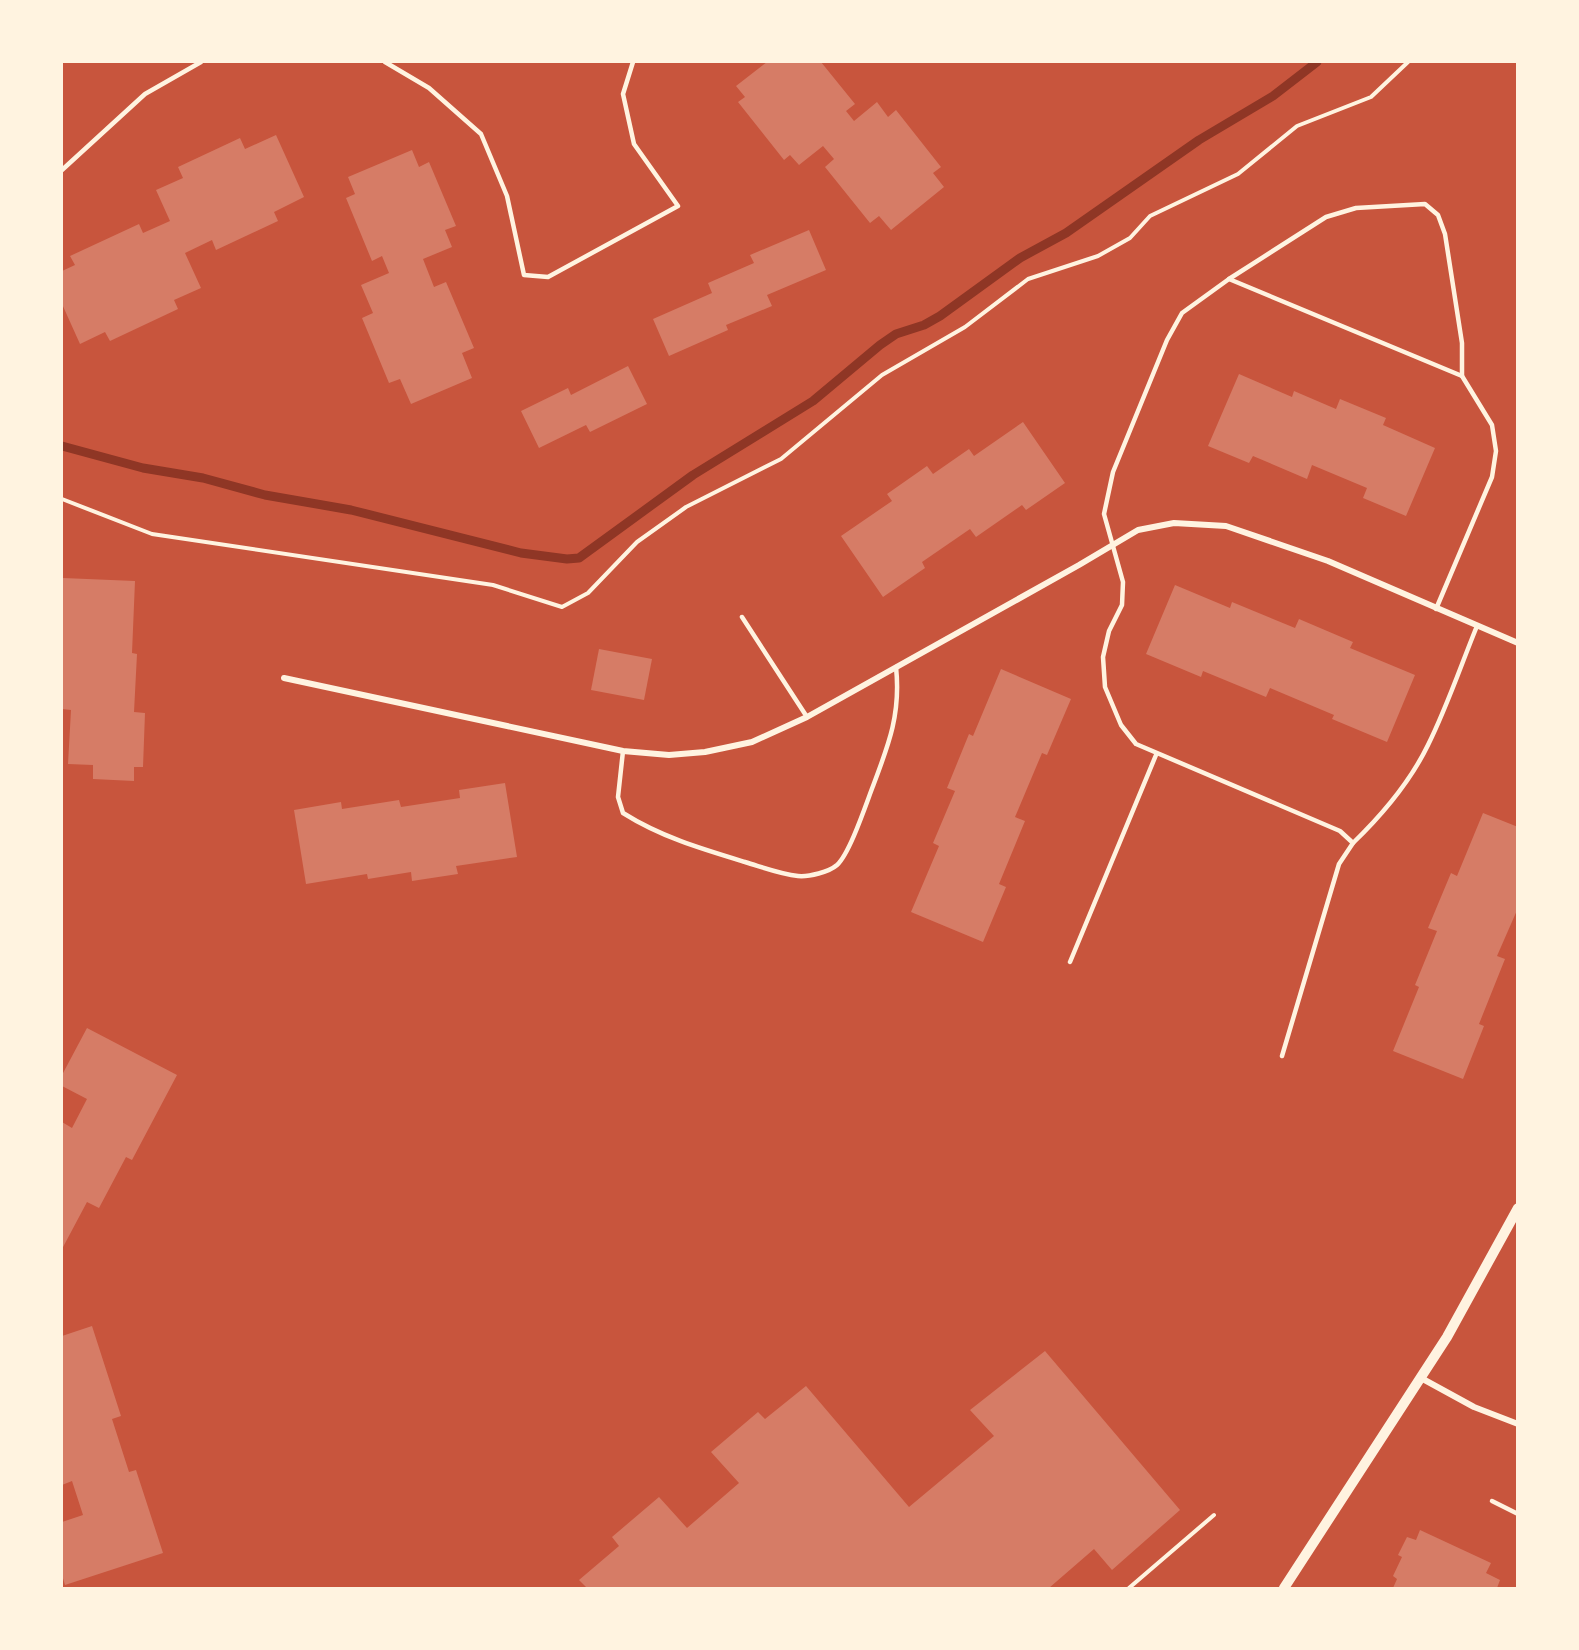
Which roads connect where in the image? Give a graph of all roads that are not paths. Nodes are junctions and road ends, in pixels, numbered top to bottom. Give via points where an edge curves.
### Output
1 (201, 62) edge
2 (385, 62) edge
3 (633, 62) edge
4 (62, 170) edge
5 (1229, 279) junction
6 (1462, 376) junction
7 (1112, 545) junction
8 (1436, 609) junction
9 (742, 616) dead end
10 (1477, 626) junction
11 (1518, 643) edge
12 (896, 667) junction
13 (284, 678) dead end
14 (807, 717) junction
15 (623, 751) junction
16 (1156, 755) junction
17 (1353, 843) junction
18 (1070, 962) dead end
19 (1282, 1056) dead end
20 (1518, 1208) edge
21 (1420, 1378) junction
22 (1518, 1424) edge
23 (1492, 1501) dead end
24 (1518, 1514) edge
25 (1284, 1588) edge

1 - 4 lane via 145,94
2 - 3 lane via 429,88 481,134 507,196 524,275 548,277 678,206 634,144 623,94
5 - 6 lane
5 - 6 lane via 1326,217 1356,208 1425,204 1438,215 1445,234 1462,343
5 - 7 lane via 1182,313 1167,340 1113,472 1104,514
6 - 8 lane via 1492,425 1496,451 1492,477
7 - 8 street via 1138,530 1174,523 1226,526 1328,561
7 - 12 street
7 - 16 lane via 1123,582 1122,604 1109,631 1103,657 1105,687 1121,725 1136,744
8 - 10 street
9 - 14 lane
10 - 11 street
10 - 17 lane via 1428,746 1404,785
12 - 14 street
12 - 15 lane via 899,697 888,748 853,835 837,864 821,872 800,876 769,869 647,828 623,813 618,797
13 - 15 street
14 - 15 street via 752,741 705,752 669,755
16 - 17 lane via 1341,831
16 - 18 lane
17 - 19 lane via 1339,864
20 - 21 street
21 - 22 street via 1474,1407
21 - 25 street
23 - 24 lane

